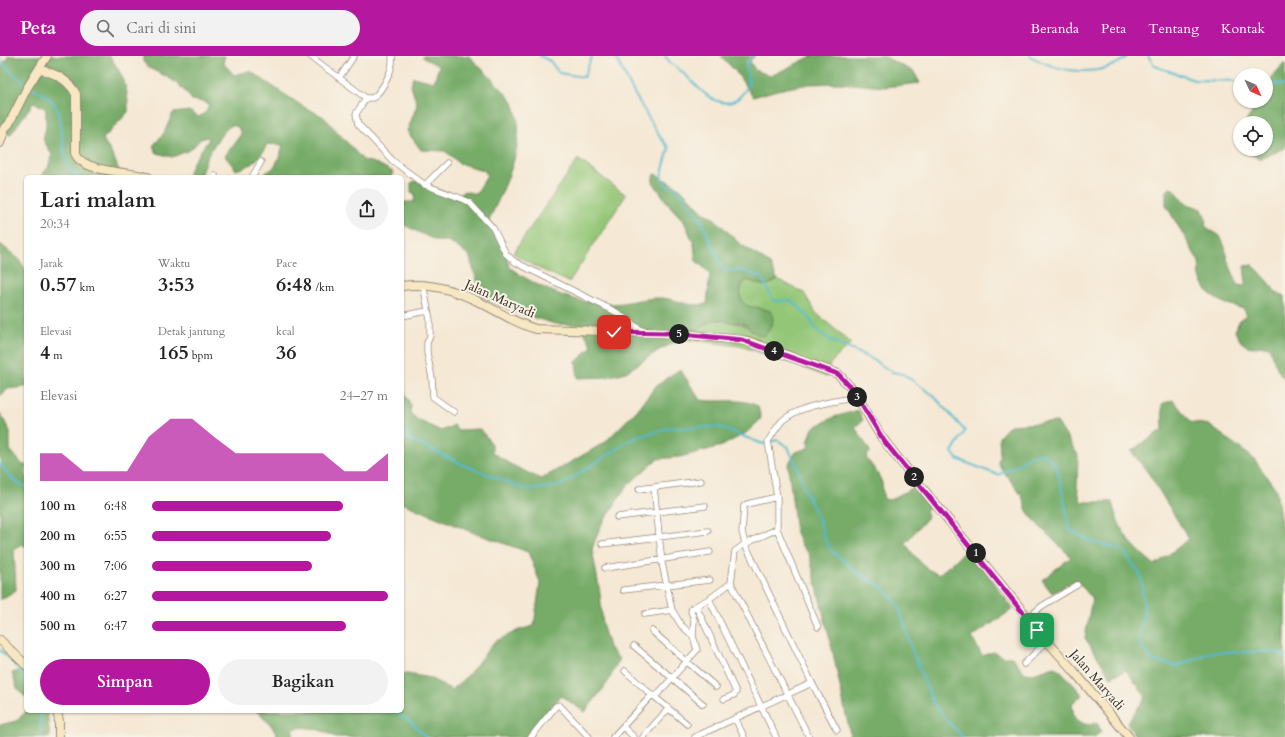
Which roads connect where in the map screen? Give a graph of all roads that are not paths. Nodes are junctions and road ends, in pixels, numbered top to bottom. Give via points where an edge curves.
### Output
1 (47, 56) edge
2 (310, 56) edge
3 (354, 56) edge
4 (392, 56) edge
5 (39, 68) junction
6 (339, 78) junction
7 (366, 98) junction
8 (2, 132) edge
9 (0, 143) edge
10 (261, 162) dead end
11 (447, 163) dead end
12 (136, 175) edge
13 (253, 175) edge
14 (424, 184) junction
15 (423, 284) junction
16 (404, 286) edge
17 (427, 311) junction
18 (404, 316) edge
19 (644, 333) junction
20 (857, 397) junction
21 (454, 412) dead end
22 (701, 481) dead end
23 (654, 487) junction
24 (640, 489) dead end
25 (777, 497) junction
26 (705, 506) dead end
27 (656, 512) junction
28 (617, 517) dead end
29 (777, 530) junction
30 (708, 531) dead end
31 (659, 537) junction
32 (602, 544) dead end
33 (745, 544) junction
34 (710, 552) dead end
35 (662, 559) junction
36 (605, 568) dead end
37 (710, 580) dead end
38 (731, 583) junction
39 (667, 585) junction
40 (1077, 585) dead end
41 (623, 590) dead end
42 (709, 599) junction
43 (696, 606) junction
44 (672, 610) junction
45 (645, 614) dead end
46 (1028, 618) junction
47 (818, 627) dead end
48 (652, 631) dead end
49 (693, 636) junction
50 (0, 640) edge
51 (1047, 641) junction
52 (634, 646) dead end
53 (686, 662) junction
54 (24, 663) edge
55 (1024, 664) dead end
56 (625, 671) dead end
57 (672, 677) junction
58 (812, 683) junction
59 (716, 687) dead end
60 (787, 695) junction
61 (654, 696) junction
62 (724, 699) dead end
63 (703, 704) dead end
64 (761, 707) junction
65 (668, 709) junction
66 (57, 713) edge
67 (735, 718) junction
68 (687, 724) dead end
69 (623, 727) junction
70 (837, 730) dead end
71 (708, 731) junction
72 (59, 737) edge
73 (531, 737) edge
74 (588, 737) edge
75 (613, 737) edge
76 (634, 737) edge
77 (643, 737) edge
78 (696, 737) edge
79 (711, 737) edge
80 (744, 737) edge
81 (776, 737) edge
82 (809, 737) edge
83 (1127, 737) edge

1 - 5 street
2 - 6 street
3 - 6 street
4 - 7 street via 391,68 378,94 373,98
5 - 8 street
5 - 12 street via 71,85 76,94 76,155 81,162 90,167
6 - 7 street
7 - 14 street via 356,114 358,124 393,161
8 - 9 street
10 - 13 street
11 - 14 street
14 - 19 street via 470,203 493,228 506,254 515,262 616,312
15 - 16 street, Jalan Maryadi
15 - 17 street
15 - 19 street, Jalan Maryadi via 482,303 522,325 536,329
17 - 18 street
17 - 21 street via 430,330 427,353 433,398
19 - 20 street, Jalan Maryadi via 714,336 748,341 833,371 843,378
20 - 25 street via 825,403 790,416 778,426 768,443
20 - 46 street, Jalan Maryadi via 884,441
22 - 23 street
23 - 24 street
23 - 27 street
25 - 29 street
25 - 33 street via 744,506 742,532
26 - 27 street
27 - 28 street
27 - 31 street
29 - 33 street
29 - 47 street
30 - 31 street
31 - 32 street
31 - 35 street
33 - 38 street via 735,551
33 - 58 street
34 - 35 street
35 - 36 street
35 - 39 street
37 - 39 street
38 - 42 street
38 - 60 street
39 - 41 street
39 - 44 street
40 - 46 street via 1042,606
42 - 43 street
42 - 64 street
43 - 49 street via 690,612 694,620
43 - 62 street via 736,692
44 - 45 street
44 - 49 street via 681,625
46 - 51 street, Jalan Maryadi
48 - 53 street
49 - 53 street via 697,650
50 - 54 street
51 - 55 street
51 - 83 street, Jalan Maryadi
52 - 57 street
53 - 57 street
53 - 59 street
56 - 61 street
57 - 61 street
57 - 63 street
58 - 60 street
58 - 70 street
60 - 64 street
60 - 82 street
61 - 65 street
61 - 69 street
64 - 67 street
64 - 81 street
65 - 68 street
65 - 77 street
66 - 72 street
67 - 71 street
67 - 80 street
69 - 75 street
69 - 76 street
71 - 78 street
71 - 79 street
73 - 74 street via 559,705

